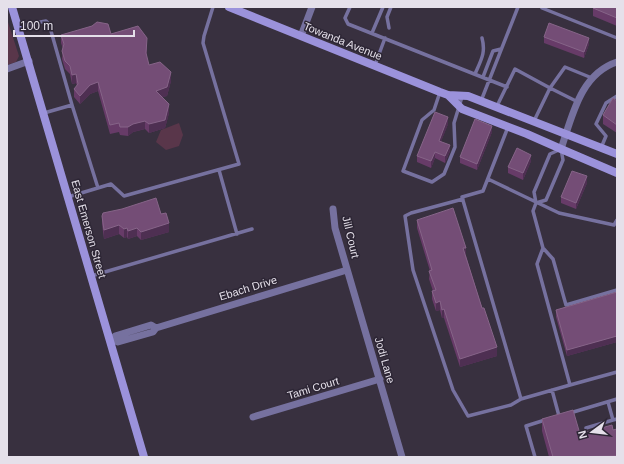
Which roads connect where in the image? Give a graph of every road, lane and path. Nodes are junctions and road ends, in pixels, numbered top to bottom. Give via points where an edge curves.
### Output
1 (12, 7) edge
2 (213, 7) edge
3 (229, 7) edge
4 (312, 7) edge
5 (350, 7) edge
6 (383, 7) edge
7 (392, 7) edge
8 (518, 7) edge
9 (542, 8) dead end
10 (18, 26) junction
11 (389, 28) dead end
12 (372, 33) junction
13 (301, 36) junction
14 (385, 38) junction
15 (482, 38) dead end
16 (617, 38) edge
17 (502, 49) junction
18 (29, 61) junction
19 (617, 62) edge
20 (375, 66) junction
21 (7, 69) edge
22 (475, 74) junction
23 (483, 77) junction
24 (592, 78) junction
25 (490, 80) junction
26 (507, 87) junction
27 (550, 88) junction
28 (444, 94) junction
29 (463, 96) junction
30 (617, 96) edge
31 (481, 101) junction
32 (578, 102) junction
33 (72, 105) junction
34 (459, 106) junction
35 (497, 106) junction
36 (44, 113) junction
37 (534, 121) junction
38 (508, 126) junction
39 (566, 134) junction
40 (601, 148) junction
41 (560, 150) junction
42 (617, 154) edge
43 (219, 170) junction
44 (617, 173) edge
45 (488, 179) junction
46 (98, 188) junction
47 (68, 197) junction
48 (463, 199) junction
49 (536, 203) junction
50 (333, 208) dead end
51 (617, 220) edge
52 (252, 230) dead end
53 (237, 234) junction
54 (543, 248) junction
55 (347, 270) junction
56 (91, 276) junction
57 (617, 290) edge
58 (111, 341) junction
59 (617, 372) edge
60 (380, 379) junction
61 (570, 385) junction
62 (552, 390) junction
63 (521, 399) junction
64 (617, 399) edge
65 (608, 402) junction
66 (559, 416) junction
67 (254, 418) dead end
68 (615, 419) edge
69 (586, 428) dead end
70 (144, 457) edge
71 (402, 457) edge
72 (535, 457) edge

1 - 10 main road, East Emerson Street
2 - 43 lane via 203,43 239,164
3 - 13 main road, Towanda Avenue
4 - 13 street
5 - 12 lane via 345,18 348,24
6 - 12 lane
7 - 11 lane via 388,17
8 - 17 lane
9 - 16 lane
10 - 18 main road, East Emerson Street
10 - 33 lane via 46,21 49,24
12 - 14 lane
13 - 20 main road, Towanda Avenue
14 - 20 lane
14 - 22 lane
15 - 22 lane via 484,52
17 - 23 lane via 493,51
17 - 25 lane
18 - 21 street
18 - 36 main road, East Emerson Street
19 - 24 street via 610,64
20 - 28 main road, Towanda Avenue
22 - 23 lane
23 - 25 lane
24 - 27 lane via 565,67
24 - 32 street via 586,84
25 - 26 lane
25 - 31 lane
26 - 27 lane via 515,69
26 - 35 lane
27 - 32 lane
27 - 37 lane
28 - 29 main road, Towanda Avenue
28 - 34 main road, Towanda Avenue
28 - 34 lane via 434,110 422,120 403,171 432,182 444,174 455,147 454,123
29 - 31 main road, Towanda Avenue
29 - 34 lane
30 - 40 lane via 606,103 596,124 606,136
31 - 35 main road, Towanda Avenue
32 - 39 street
33 - 36 lane
33 - 46 lane
34 - 38 main road, Towanda Avenue
35 - 37 main road, Towanda Avenue
36 - 47 main road, East Emerson Street
37 - 39 main road, Towanda Avenue
38 - 41 main road, Towanda Avenue
38 - 45 lane
39 - 40 main road, Towanda Avenue
39 - 41 street
40 - 42 main road, Towanda Avenue
41 - 44 main road, Towanda Avenue
41 - 49 lane via 550,154 534,192
41 - 49 lane via 563,160 546,200
43 - 46 lane via 124,196 111,184
43 - 53 lane
45 - 48 lane via 483,191 462,197
45 - 49 lane
46 - 47 lane
47 - 56 main road, East Emerson Street
48 - 63 lane
48 - 63 lane via 405,216 413,270 453,390 468,416 512,405
49 - 51 lane via 559,213 614,224
49 - 54 lane via 533,211
50 - 55 street, Jill Court via 335,228
52 - 53 lane
53 - 56 lane
54 - 57 lane via 553,259 566,305
54 - 61 lane via 537,264
55 - 58 street, Ebach Drive via 156,328 153,332 118,342
55 - 60 street, Jodi Lane
56 - 58 main road, East Emerson Street
58 - 70 main road, East Emerson Street
59 - 61 lane
60 - 67 street, Tami Court
60 - 71 street, Jodi Lane
61 - 62 lane
62 - 63 lane
62 - 66 lane
64 - 65 lane
65 - 66 lane
65 - 68 lane
66 - 72 lane via 526,426
68 - 69 lane

